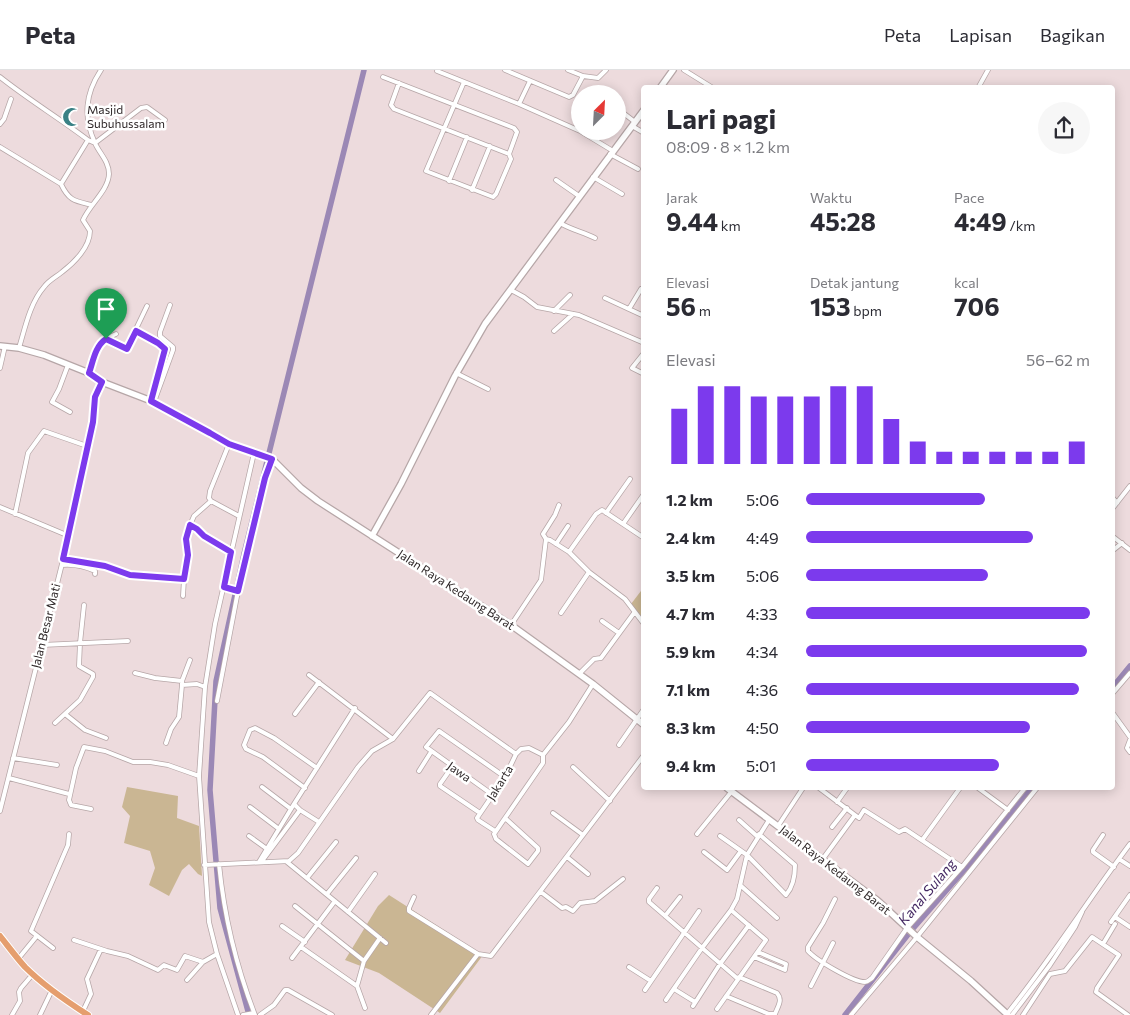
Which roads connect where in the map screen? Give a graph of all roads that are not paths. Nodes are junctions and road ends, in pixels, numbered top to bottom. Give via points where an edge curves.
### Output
1 (100, 70) edge
2 (437, 70) edge
3 (505, 70) edge
4 (568, 70) edge
5 (606, 70) edge
6 (673, 70) edge
7 (684, 70) edge
8 (988, 70) edge
9 (383, 76) dead end
10 (583, 76) junction
11 (0, 77) edge
12 (530, 81) junction
13 (464, 82) junction
14 (399, 83) junction
15 (662, 85) edge
16 (708, 85) edge
17 (980, 85) edge
18 (11, 99) dead end
19 (519, 104) junction
20 (454, 106) junction
21 (641, 114) edge
22 (626, 117) edge
23 (165, 120) dead end
24 (0, 124) edge
25 (633, 124) junction
26 (571, 127) edge
27 (444, 128) junction
28 (641, 131) edge
29 (467, 138) junction
30 (88, 140) junction
31 (593, 140) edge
32 (95, 143) junction
33 (490, 146) junction
34 (0, 147) edge
35 (611, 152) junction
36 (509, 154) junction
37 (638, 169) dead end
38 (593, 178) junction
39 (556, 180) dead end
40 (449, 181) junction
41 (61, 184) junction
42 (472, 190) junction
43 (622, 194) dead end
44 (579, 196) junction
45 (92, 205) junction
46 (560, 223) junction
47 (595, 238) dead end
48 (641, 289) edge
49 (510, 290) junction
50 (570, 295) dead end
51 (605, 298) dead end
52 (170, 305) dead end
53 (147, 306) dead end
54 (629, 309) junction
55 (554, 311) junction
56 (573, 314) junction
57 (641, 315) edge
58 (136, 331) junction
59 (554, 331) dead end
60 (116, 334) dead end
61 (106, 339) junction
62 (641, 342) edge
63 (3, 346) edge
64 (19, 348) junction
65 (641, 358) edge
66 (68, 365) junction
67 (0, 368) edge
68 (641, 372) edge
69 (89, 373) junction
70 (456, 373) junction
71 (102, 382) junction
72 (488, 389) dead end
73 (152, 402) junction
74 (70, 412) dead end
75 (229, 444) junction
76 (87, 446) junction
77 (256, 454) junction
78 (270, 458) junction
79 (630, 480) dead end
80 (1130, 486) edge
81 (641, 498) edge
82 (211, 501) junction
83 (1115, 501) edge
84 (1117, 504) joint
85 (558, 505) dead end
86 (0, 507) edge
87 (606, 513) junction
88 (15, 514) junction
89 (239, 516) junction
90 (623, 524) junction
91 (190, 525) junction
92 (568, 526) dead end
93 (69, 536) junction
94 (372, 536) junction
95 (641, 536) edge
96 (1115, 538) edge
97 (546, 539) junction
98 (556, 544) junction
99 (1122, 544) junction
100 (1115, 549) edge
101 (1130, 550) edge
102 (231, 552) junction
103 (569, 552) junction
104 (63, 559) junction
105 (62, 565) junction
106 (589, 572) junction
107 (95, 574) dead end
108 (184, 579) junction
109 (225, 588) junction
110 (238, 590) junction
111 (183, 596) dead end
112 (84, 605) dead end
113 (561, 613) dead end
114 (634, 613) junction
115 (602, 621) dead end
116 (641, 621) edge
117 (511, 625) junction
118 (619, 633) junction
119 (128, 641) dead end
120 (80, 643) junction
121 (42, 645) junction
122 (190, 660) dead end
123 (135, 673) dead end
124 (1130, 673) edge
125 (579, 674) junction
126 (309, 675) dead end
127 (319, 682) junction
128 (182, 683) junction
129 (593, 684) junction
130 (205, 687) junction
131 (1115, 690) edge
132 (217, 701) dead end
133 (354, 708) junction
134 (641, 713) edge
135 (65, 714) junction
136 (295, 714) dead end
137 (1115, 716) edge
138 (637, 719) junction
139 (55, 722) dead end
140 (641, 722) edge
141 (106, 738) dead end
142 (393, 739) junction
143 (1130, 739) edge
144 (166, 743) dead end
145 (619, 745) dead end
146 (431, 752) junction
147 (1130, 752) edge
148 (516, 754) junction
149 (543, 755) junction
150 (13, 758) junction
151 (641, 759) edge
152 (57, 765) dead end
153 (452, 767) junction
154 (573, 767) dead end
155 (316, 768) junction
156 (419, 772) dead end
157 (199, 776) junction
158 (505, 777) junction
159 (9, 778) junction
160 (262, 786) dead end
161 (305, 788) junction
162 (729, 790) edge
163 (731, 790) edge
164 (802, 790) edge
165 (822, 790) edge
166 (845, 790) edge
167 (959, 790) edge
168 (981, 790) edge
169 (1023, 790) edge
170 (1035, 790) edge
171 (69, 794) junction
172 (493, 795) junction
173 (610, 801) junction
174 (838, 802) junction
175 (294, 804) junction
176 (250, 807) dead end
177 (847, 808) junction
178 (92, 809) dead end
179 (291, 809) junction
180 (0, 810) edge
181 (300, 810) junction
182 (1008, 810) junction
183 (480, 813) junction
184 (553, 813) dead end
185 (855, 815) junction
186 (505, 818) junction
187 (739, 820) dead end
188 (769, 820) junction
189 (319, 822) junction
190 (778, 826) junction
191 (832, 827) dead end
192 (279, 829) junction
193 (495, 831) junction
194 (69, 834) dead end
195 (697, 834) dead end
196 (1103, 835) dead end
197 (249, 836) dead end
198 (583, 836) junction
199 (720, 836) dead end
200 (758, 836) junction
201 (923, 839) junction
202 (336, 842) dead end
203 (1130, 844) edge
204 (267, 849) junction
205 (741, 851) junction
206 (704, 852) dead end
207 (747, 855) junction
208 (567, 856) junction
209 (356, 858) dead end
210 (1119, 859) junction
211 (822, 860) junction
212 (261, 861) junction
213 (287, 862) junction
214 (218, 864) junction
215 (206, 865) junction
216 (1130, 866) edge
217 (962, 867) junction
218 (1114, 867) junction
219 (375, 874) dead end
220 (588, 874) dead end
221 (307, 878) junction
222 (622, 880) dead end
223 (740, 885) junction
224 (657, 888) dead end
225 (541, 892) junction
226 (327, 894) junction
227 (1130, 896) edge
228 (414, 897) dead end
229 (680, 897) dead end
230 (835, 899) dead end
231 (335, 901) junction
232 (295, 906) dead end
233 (731, 910) junction
234 (699, 911) dead end
235 (348, 912) junction
236 (665, 916) junction
237 (1115, 917) junction
238 (778, 918) dead end
239 (318, 924) junction
240 (749, 925) junction
241 (282, 926) dead end
242 (1130, 927) edge
243 (910, 930) junction
244 (684, 931) junction
245 (0, 936) edge
246 (36, 936) junction
247 (380, 938) junction
248 (918, 938) junction
249 (74, 940) dead end
250 (305, 942) junction
251 (386, 943) dead end
252 (833, 943) dead end
253 (1103, 944) junction
254 (301, 947) junction
255 (53, 948) dead end
256 (702, 948) junction
257 (101, 950) junction
258 (758, 952) junction
259 (217, 954) junction
260 (478, 954) junction
261 (292, 958) dead end
262 (754, 958) junction
263 (18, 959) junction
264 (364, 961) junction
265 (203, 962) junction
266 (823, 962) junction
267 (720, 964) junction
268 (629, 967) dead end
269 (33, 974) junction
270 (739, 978) junction
271 (187, 980) dead end
272 (651, 981) junction
273 (357, 986) junction
274 (811, 986) dead end
275 (674, 989) junction
276 (52, 990) junction
277 (645, 990) dead end
278 (726, 996) junction
279 (666, 1000) dead end
280 (365, 1008) dead end
281 (717, 1009) dead end
282 (86, 1013) edge
283 (253, 1014) edge
284 (1006, 1014) edge
285 (12, 1015) edge
286 (40, 1015) edge
287 (238, 1015) edge
288 (243, 1015) edge
289 (260, 1015) edge
290 (332, 1015) edge
291 (431, 1015) edge
292 (851, 1015) edge
293 (1023, 1015) edge
294 (1128, 1015) edge

1 - 32 street via 86,104
2 - 13 street
3 - 12 street
4 - 10 street
5 - 10 street via 598,78
6 - 15 street
7 - 16 street
8 - 17 street
9 - 14 street
10 - 12 street via 571,97
11 - 30 street
12 - 19 street
13 - 19 street
13 - 20 street
14 - 20 street
14 - 27 street via 393,108
18 - 24 street
19 - 26 street
20 - 27 street
20 - 36 street via 514,128 517,132
21 - 25 street
22 - 25 street
23 - 32 street via 144,106
25 - 28 street
25 - 35 street
27 - 29 street
27 - 40 street via 426,171
29 - 33 street
29 - 40 street
30 - 32 street
30 - 41 street
31 - 35 street
32 - 45 street via 109,173 103,191
33 - 36 street
33 - 42 street
34 - 41 street
35 - 37 street
35 - 38 street
36 - 42 street via 511,159 495,195 492,197
38 - 43 street
38 - 44 street
39 - 44 street
40 - 42 street
41 - 45 street via 71,198
44 - 46 street
45 - 64 street via 83,220 90,231 87,243 35,300
46 - 47 street
46 - 49 street
48 - 54 street
49 - 55 street via 537,307
49 - 70 street
50 - 55 street
51 - 54 street
52 - 73 street via 160,336 173,350
53 - 58 street
54 - 57 street
55 - 56 street
56 - 59 street
56 - 62 street
58 - 61 street via 127,349
58 - 73 street via 165,349
60 - 61 street
61 - 69 street via 98,346
63 - 64 street
63 - 67 street
64 - 66 street
65 - 68 street via 632,368
66 - 69 street
66 - 74 street via 52,402
69 - 71 street
70 - 72 street
70 - 94 street
71 - 73 street
71 - 76 street, Jalan Besar Mati via 95,397
73 - 75 street
75 - 77 street
75 - 82 street via 210,491
76 - 88 street via 44,431 28,453
76 - 93 street, Jalan Besar Mati
77 - 78 street
77 - 89 street
78 - 94 street, Jalan Raya Kedaung Barat via 318,501
78 - 110 street
79 - 87 street
80 - 84 street
81 - 90 street
82 - 89 street
82 - 91 street via 194,516
83 - 84 street
85 - 97 street via 543,534
86 - 88 street
87 - 90 street
87 - 103 street via 602,510 596,514
88 - 93 street
89 - 102 street
90 - 95 street
91 - 102 street
91 - 108 street
92 - 98 street
93 - 104 street, Jalan Besar Mati
94 - 117 street, Jalan Raya Kedaung Barat
96 - 99 street
97 - 98 street
97 - 117 street via 541,580
98 - 103 street
99 - 100 street
99 - 101 street
102 - 109 street
103 - 106 street
104 - 105 street, Jalan Besar Mati
104 - 108 street via 105,566 130,575
105 - 107 street via 74,564 95,571
105 - 121 street, Jalan Besar Mati
106 - 113 street
106 - 114 street via 625,599
108 - 111 street
109 - 110 street
109 - 130 street via 215,624
110 - 132 street
112 - 120 street
114 - 116 street
114 - 118 street
115 - 118 street
117 - 125 street, Jalan Raya Kedaung Barat
118 - 125 street via 601,658 594,659
119 - 120 street
120 - 121 street
120 - 135 street via 79,666 93,677 80,700
121 - 150 street, Jalan Besar Mati
122 - 128 street
123 - 128 street
124 - 131 street
125 - 129 street, Jalan Raya Kedaung Barat
126 - 127 street
127 - 133 street
127 - 136 street
128 - 130 street
128 - 144 street via 179,717
129 - 138 street, Jalan Raya Kedaung Barat
129 - 149 street, Jakarta
130 - 157 street
133 - 142 street
133 - 155 street
134 - 138 street
135 - 139 street
135 - 141 street via 85,730
137 - 143 street
138 - 140 street, Jalan Raya Kedaung Barat
138 - 145 street
142 - 148 street via 430,693
142 - 189 street via 372,751
143 - 147 street via 1127,748
146 - 153 street, Jawa
146 - 156 street
146 - 158 street, Jawa via 426,748 438,731
148 - 149 street, Jakarta via 529,748
148 - 158 street, Jakarta
149 - 186 street, Jakarta via 543,763
150 - 152 street
150 - 159 street, Jalan Besar Mati
151 - 173 street
153 - 172 street, Jawa
153 - 183 street via 440,785
154 - 173 street
155 - 161 street
155 - 161 street via 274,738 255,728 250,730 244,745 246,749
157 - 171 street via 168,764 133,762 84,747
157 - 215 street
158 - 172 street, Jakarta
159 - 171 street
159 - 180 street, Jalan Besar Mati
160 - 179 street
161 - 175 street
162 - 195 street
163 - 188 street, Jalan Raya Kedaung Barat
164 - 190 street
165 - 174 street
166 - 174 street
167 - 201 street
168 - 182 street
169 - 182 street
170 - 248 street
171 - 178 street via 71,805
172 - 183 street, Jakarta
173 - 198 street
174 - 177 street
175 - 179 street
175 - 181 street
176 - 192 street
177 - 185 street
177 - 191 street
179 - 192 street
181 - 189 street
181 - 212 street
182 - 217 street
183 - 193 street, Jakarta via 478,820
184 - 198 street
185 - 201 street via 860,818 864,810 899,832 905,829
185 - 211 street
186 - 193 street, Jakarta
186 - 193 street, Jakarta via 538,848 528,864 496,839
187 - 200 street
188 - 190 street, Jalan Raya Kedaung Barat
188 - 200 street
189 - 213 street via 298,853
190 - 211 street, Jalan Raya Kedaung Barat
192 - 204 street
194 - 246 street via 68,845 31,931
196 - 218 street via 1092,850
197 - 204 street
198 - 208 street
199 - 205 street
200 - 207 street
200 - 207 street via 794,865 790,890 786,895
201 - 217 street
202 - 221 street
203 - 210 street
204 - 212 street
205 - 206 street via 727,870
205 - 207 street
207 - 223 street
208 - 220 street
208 - 225 street
209 - 226 street
210 - 216 street
210 - 218 street
211 - 243 street, Jalan Raya Kedaung Barat via 878,901
212 - 213 street
212 - 214 street
213 - 221 street
214 - 215 street
214 - 283 street via 229,932
215 - 259 street via 209,922
217 - 243 street
218 - 284 street via 1048,964
219 - 235 street
221 - 226 street
222 - 225 street via 595,901 580,903 573,910 562,908
223 - 233 street
223 - 238 street
224 - 236 street via 649,902
225 - 260 street via 491,956
226 - 231 street
227 - 237 street
228 - 260 street via 409,911
229 - 236 street
230 - 266 street via 808,947 811,954
231 - 235 street
231 - 239 street
232 - 239 street
233 - 240 street
233 - 256 street
234 - 244 street
235 - 247 street
236 - 244 street
237 - 242 street
237 - 253 street
239 - 250 street
239 - 264 street
240 - 258 street via 766,940
240 - 267 street
241 - 250 street
243 - 248 street, Jalan Raya Kedaung Barat
243 - 266 street via 869,981 851,977
244 - 256 street
244 - 272 street
245 - 263 main road
246 - 255 street
246 - 263 street
247 - 251 street
247 - 264 street
248 - 284 street, Jalan Raya Kedaung Barat via 972,981
248 - 292 street
249 - 257 street
250 - 254 street
252 - 266 street
253 - 293 street via 1092,937 1065,971 1050,974
253 - 294 street via 1119,955 1096,992
254 - 261 street
254 - 273 street
256 - 267 street
256 - 275 street
257 - 265 street via 128,956 158,970 164,965 177,970 185,956
257 - 282 street via 87,979 91,994
258 - 262 street
258 - 262 street via 786,964 785,970
259 - 265 street
259 - 287 street
260 - 291 street
262 - 270 street
263 - 269 main road
264 - 273 street
265 - 271 street
266 - 274 street
267 - 270 street
267 - 275 street via 694,1004
268 - 272 street
269 - 276 main road
269 - 285 street via 21,988 20,1001
270 - 278 street
270 - 278 street via 777,993 780,1002 775,1014
272 - 277 street
273 - 280 street
275 - 279 street
276 - 282 main road
276 - 286 street
278 - 281 street
283 - 288 street
289 - 290 street via 286,990

